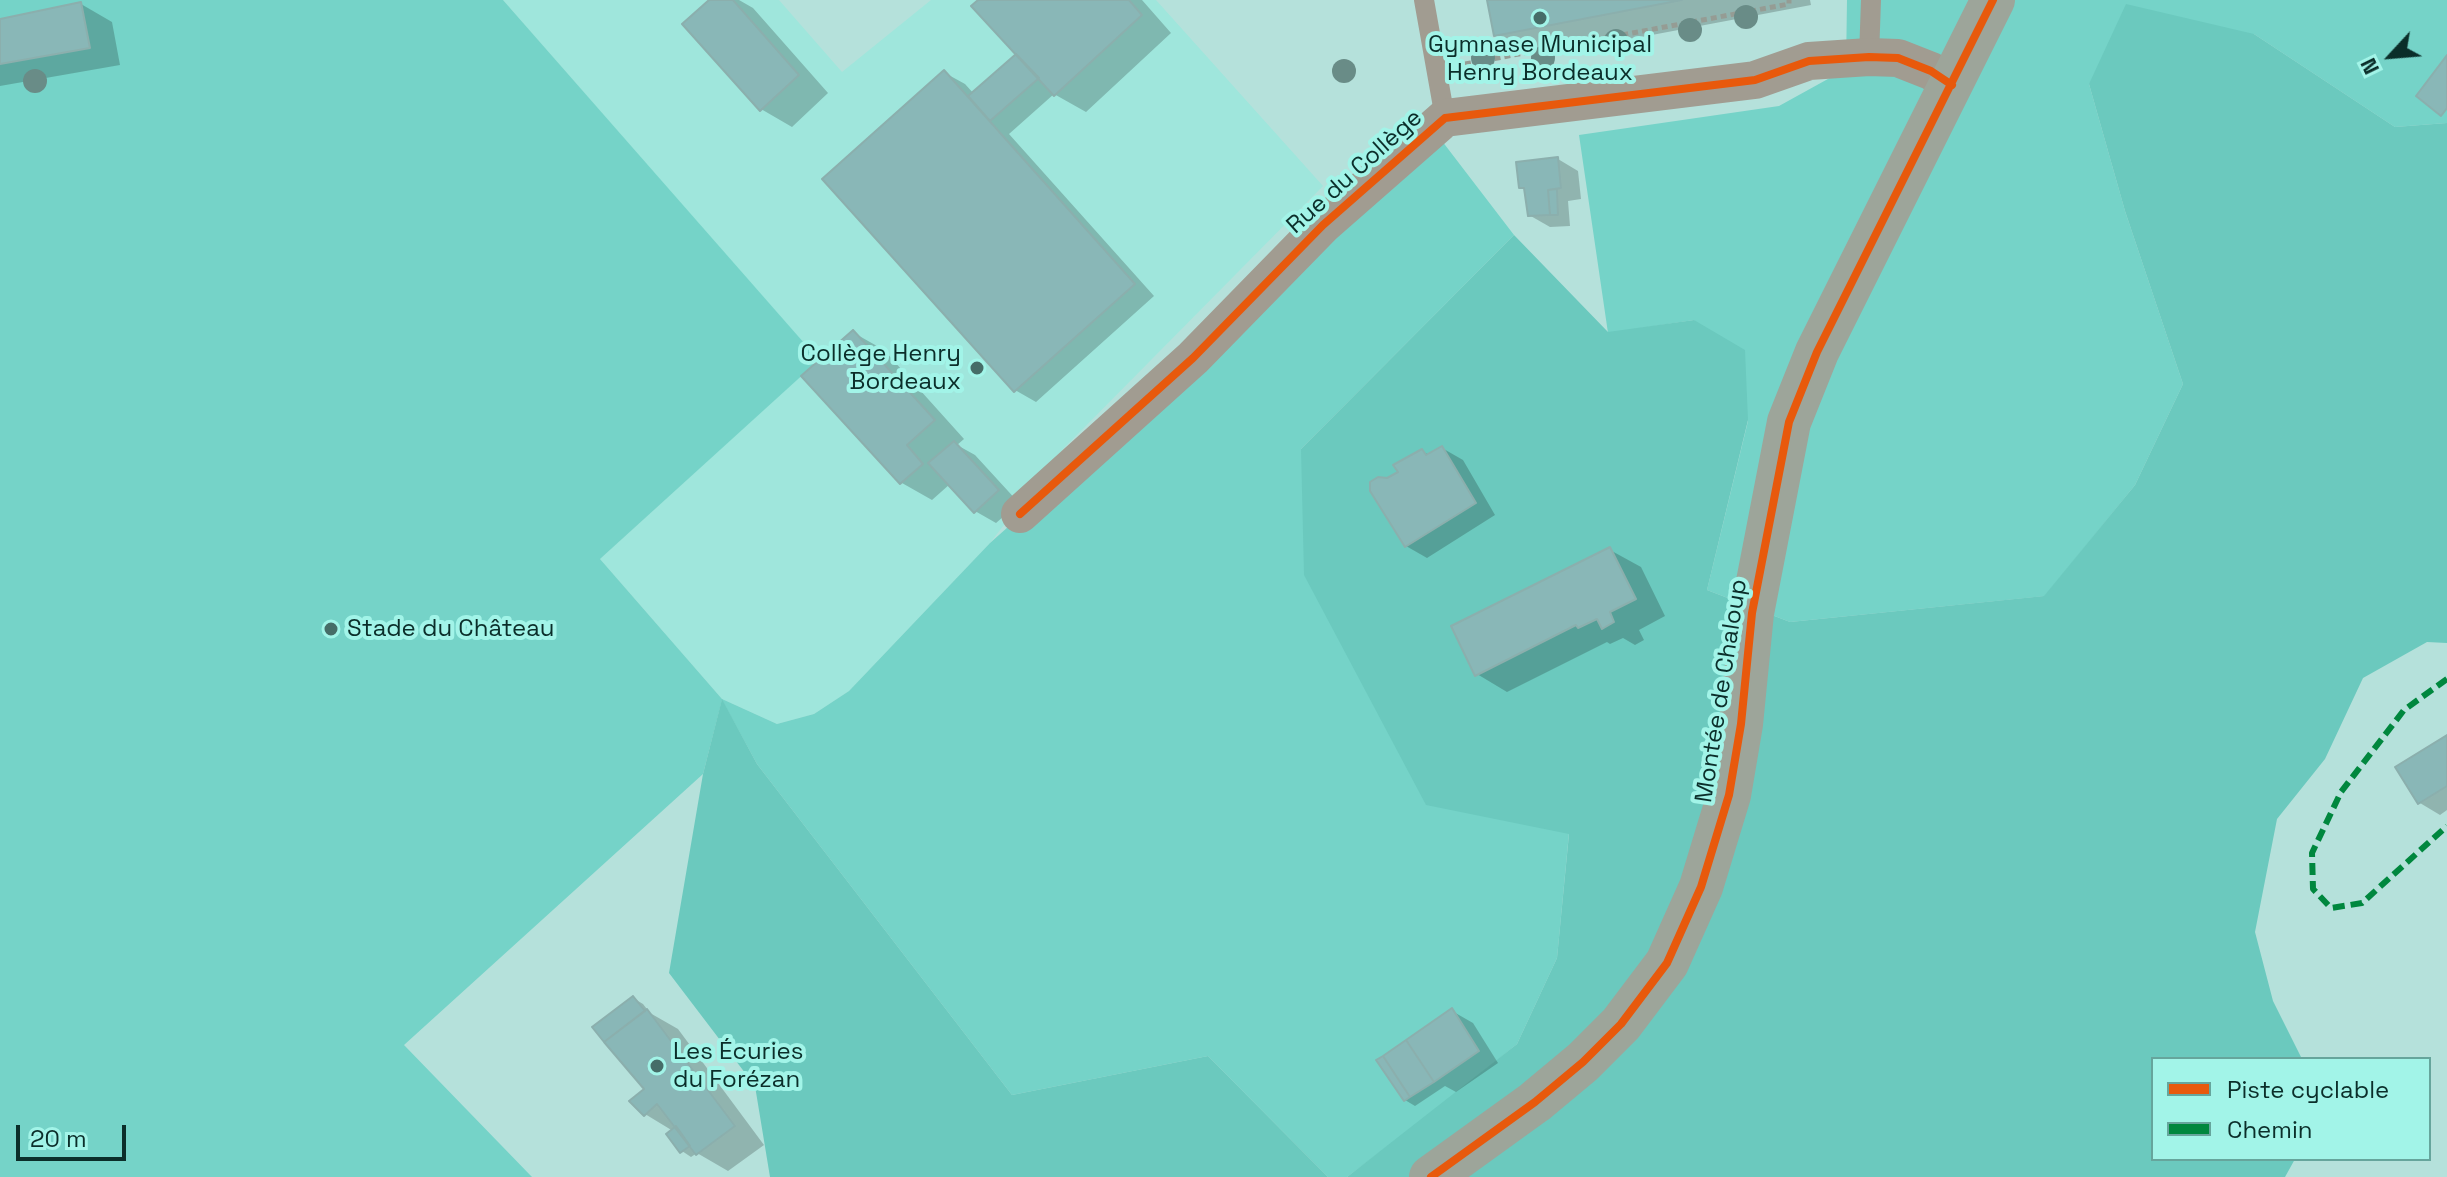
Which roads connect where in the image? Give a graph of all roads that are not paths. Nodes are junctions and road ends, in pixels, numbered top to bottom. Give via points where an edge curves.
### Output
1 (1424, 0) edge
2 (1871, 0) edge
3 (1993, 0) edge
4 (1869, 57) junction
5 (1952, 85) junction
6 (1445, 118) junction
7 (1020, 514) dead end
8 (1431, 1177) edge

1 - 6 lane, Rue du Collège
2 - 4 lane
3 - 5 main road, Montée de Chaloup
4 - 5 street, Rue du Collège via 1898,58
4 - 6 street, Rue du Collège via 1809,61 1755,80
5 - 8 main road, Montée de Chaloup via 1817,352 1789,422 1752,613 1729,795 1701,887 1667,963 1621,1024 1583,1062
6 - 7 street, Rue du Collège via 1323,225 1193,358

